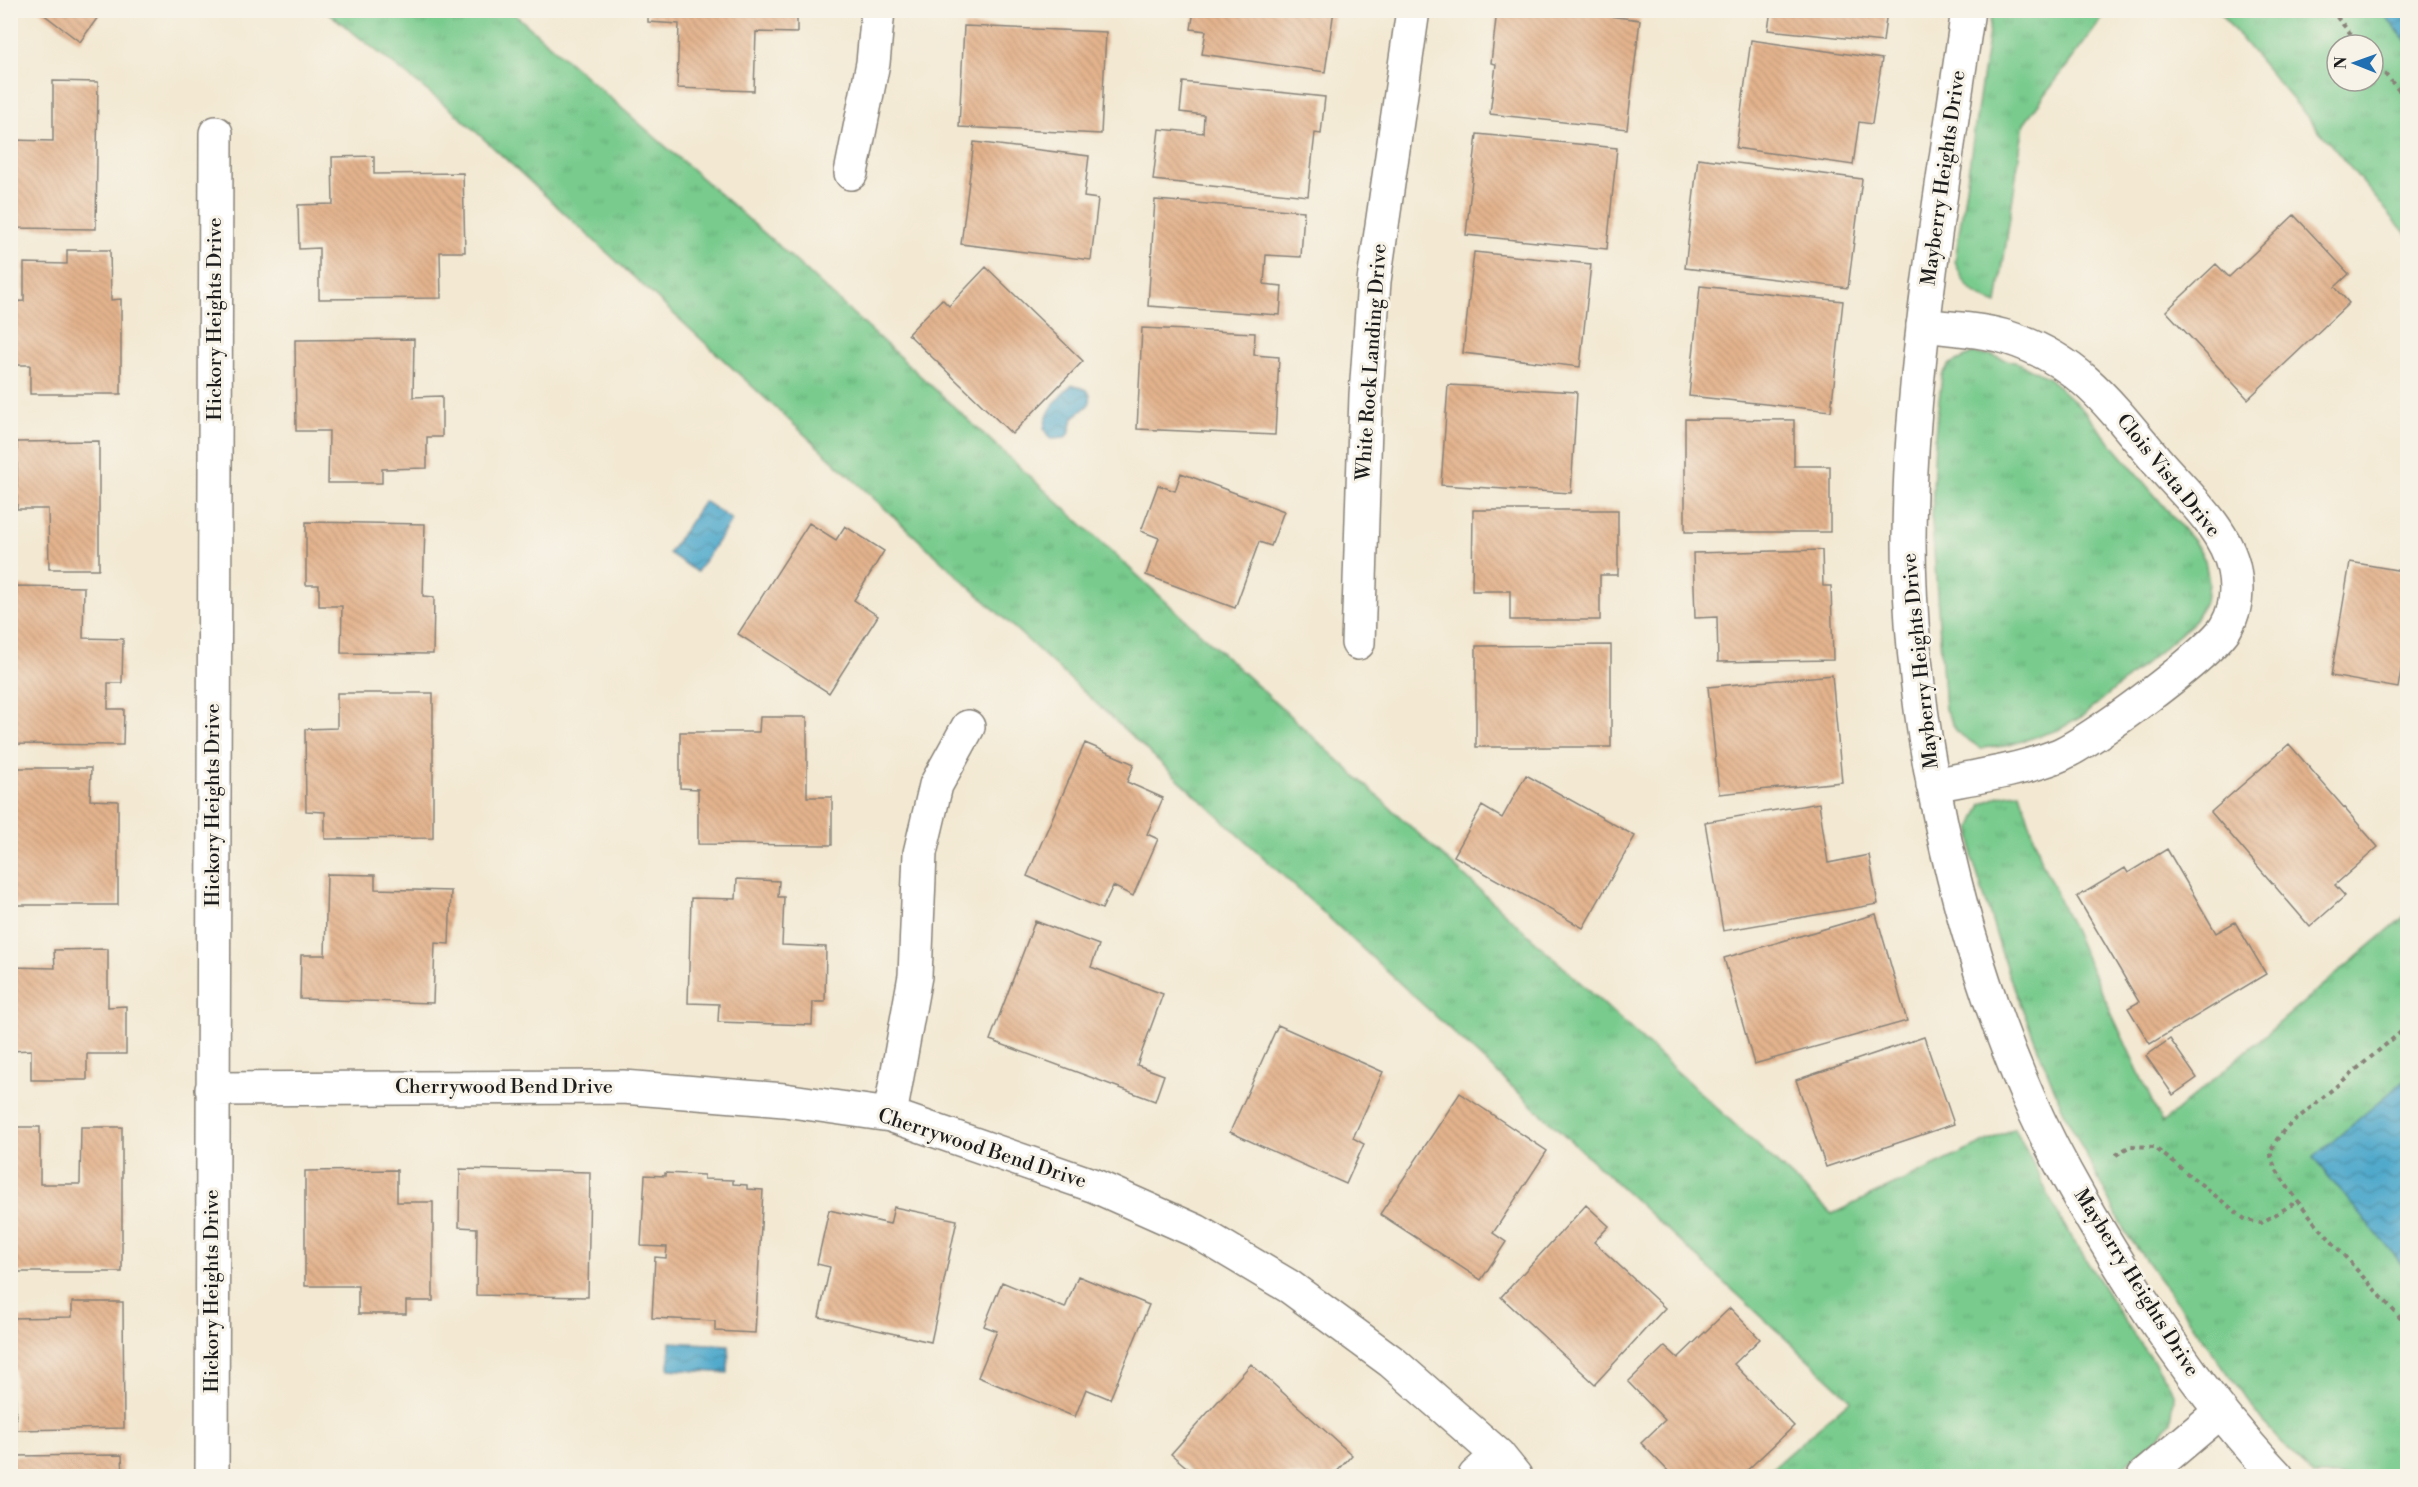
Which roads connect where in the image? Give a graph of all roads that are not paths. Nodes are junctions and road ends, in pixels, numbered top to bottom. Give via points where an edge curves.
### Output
1 (878, 10) edge
2 (1413, 10) edge
3 (1968, 10) edge
4 (216, 133) dead end
5 (851, 173) dead end
6 (1923, 325) junction
7 (1358, 643) dead end
8 (968, 727) dead end
9 (1933, 785) junction
10 (212, 1089) junction
11 (890, 1115) junction
12 (2220, 1412) junction
13 (1496, 1469) edge
14 (2265, 1472) edge
15 (212, 1476) edge
16 (2144, 1476) edge

1 - 5 street via 873,63
2 - 7 street, White Rock Landing Drive via 1374,281
3 - 6 street, Mayberry Heights Drive
4 - 10 street, Hickory Heights Drive
6 - 9 street, Mayberry Heights Drive via 1912,440 1909,545 1916,658
6 - 9 street, Clois Vista Drive via 2007,337 2055,356 2095,388 2218,533 2234,569 2237,597 2226,627 2210,648 2097,733 2059,756
8 - 11 street via 936,785 920,854 915,976
9 - 12 street, Mayberry Heights Drive via 1957,889 1984,978 2029,1098 2094,1226
10 - 11 street, Cherrywood Bend Drive via 624,1087 784,1100
10 - 15 street, Hickory Heights Drive
11 - 13 street, Cherrywood Bend Drive via 1095,1186 1196,1231 1290,1287 1392,1362
12 - 14 street, Mayberry Heights Drive
12 - 16 street

